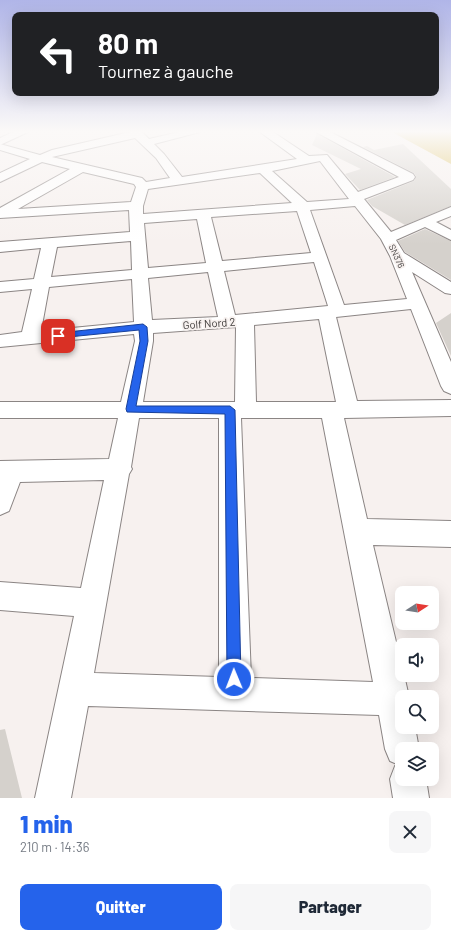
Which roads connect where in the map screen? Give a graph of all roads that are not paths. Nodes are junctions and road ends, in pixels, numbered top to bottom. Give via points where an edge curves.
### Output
1 (17, 169) edge
2 (78, 169) edge
3 (91, 169) edge
4 (170, 169) edge
5 (261, 169) edge
6 (263, 169) edge
7 (333, 169) edge
8 (394, 169) edge
9 (0, 178) edge
10 (179, 182) junction
11 (142, 186) junction
12 (356, 200) junction
13 (302, 205) junction
14 (451, 211) edge
15 (137, 212) junction
16 (203, 214) junction
17 (425, 222) junction
18 (138, 236) junction
19 (451, 236) edge
20 (388, 238) junction
21 (50, 243) junction
22 (0, 247) edge
23 (398, 256) junction
24 (319, 257) junction
25 (215, 267) junction
26 (140, 273) junction
27 (41, 284) junction
28 (0, 287) edge
29 (451, 289) edge
30 (417, 303) junction
31 (332, 311) junction
32 (237, 321) junction
33 (143, 327) junction
34 (30, 338) junction
35 (0, 341) edge
36 (451, 386) edge
37 (451, 408) edge
38 (130, 409) junction
39 (0, 410) edge
40 (238, 410) junction
41 (339, 410) junction
42 (120, 469) junction
43 (6, 472) edge
44 (0, 502) edge
45 (358, 532) junction
46 (451, 534) edge
47 (0, 596) edge
48 (93, 603) junction
49 (75, 689) junction
50 (235, 695) junction
51 (393, 698) junction
52 (401, 742) edge
53 (409, 786) edge
54 (53, 798) edge
55 (411, 798) edge

1 - 9 street
2 - 15 street via 0,214
3 - 11 street via 136,181
4 - 10 street
5 - 10 street
6 - 13 street
7 - 12 street, SN376
8 - 12 street via 409,177
10 - 11 street
11 - 15 street
12 - 13 street
12 - 20 street, SN376
13 - 16 street
13 - 24 street
14 - 17 street
15 - 16 street
15 - 18 street
16 - 25 street
17 - 19 street
17 - 20 street
18 - 21 street
18 - 26 street
20 - 23 street, SN376
21 - 22 street
21 - 27 street
23 - 29 street
23 - 30 street, SN376
24 - 25 street
24 - 31 street
25 - 26 street
25 - 32 street
26 - 27 street
26 - 33 street
27 - 28 street
27 - 34 street
30 - 31 street, Golf Nord 2
30 - 36 street, SN376
31 - 32 street, Golf Nord 2
31 - 41 street
32 - 33 street, Golf Nord 2
32 - 40 street
33 - 34 street, Golf Nord 2
33 - 38 street via 144,341
34 - 35 street, Golf Nord 2
37 - 41 street
38 - 39 street
38 - 40 street
38 - 42 street
40 - 41 street
40 - 50 street
41 - 45 street
42 - 43 street
42 - 48 street
43 - 44 street
45 - 46 street
45 - 51 street
47 - 48 street
48 - 49 street
49 - 50 street
49 - 54 street
50 - 51 street
51 - 52 street
53 - 55 street

